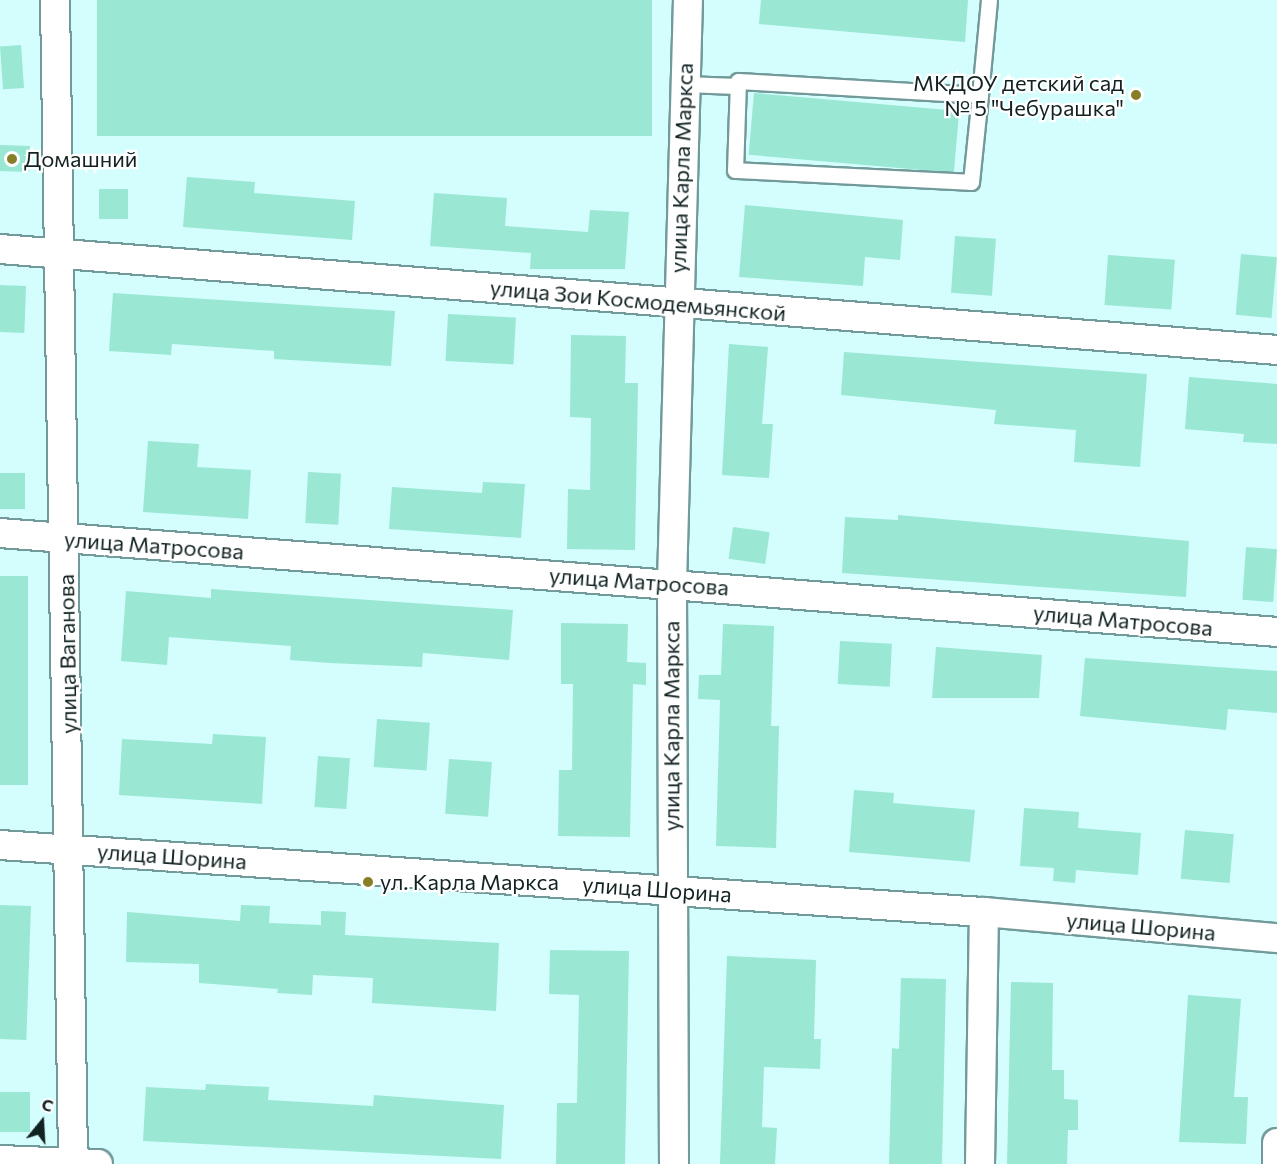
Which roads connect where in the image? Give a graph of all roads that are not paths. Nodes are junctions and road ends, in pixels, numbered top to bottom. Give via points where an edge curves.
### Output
1 (55, 0) edge
2 (688, 0) edge
3 (989, 0) edge
4 (684, 84) junction
5 (737, 86) junction
6 (980, 95) junction
7 (0, 249) edge
8 (62, 254) junction
9 (676, 303) junction
10 (1277, 350) edge
11 (0, 533) edge
12 (66, 538) junction
13 (672, 584) junction
14 (1277, 632) edge
15 (0, 845) edge
16 (70, 849) junction
17 (669, 889) junction
18 (984, 912) junction
19 (1277, 938) edge
20 (1277, 1143) edge
21 (0, 1160) edge
22 (82, 1164) edge
23 (674, 1164) edge
24 (980, 1164) edge
25 (1277, 1164) edge

1 - 8 street, улица Ваганова
2 - 4 street, улица Карла Маркса
3 - 6 lane
4 - 5 lane
4 - 9 street, улица Карла Маркса
5 - 6 lane via 738,81
5 - 6 lane via 735,170 971,182
7 - 8 street, улица Зои Космодемьянской
8 - 9 street, улица Зои Космодемьянской
8 - 12 street, улица Ваганова
9 - 10 street, улица Зои Космодемьянской
9 - 13 street, улица Карла Маркса
11 - 12 street, улица Матросова
12 - 13 street, улица Матросова
12 - 16 street, улица Ваганова
13 - 14 street, улица Матросова
13 - 17 street, улица Карла Маркса
15 - 16 street, улица Шорина
16 - 17 street, улица Шорина
16 - 22 street, улица Ваганова
17 - 18 street, улица Шорина
17 - 23 street, улица Карла Маркса
18 - 19 street, улица Шорина
18 - 24 street
20 - 25 street
21 - 22 street

